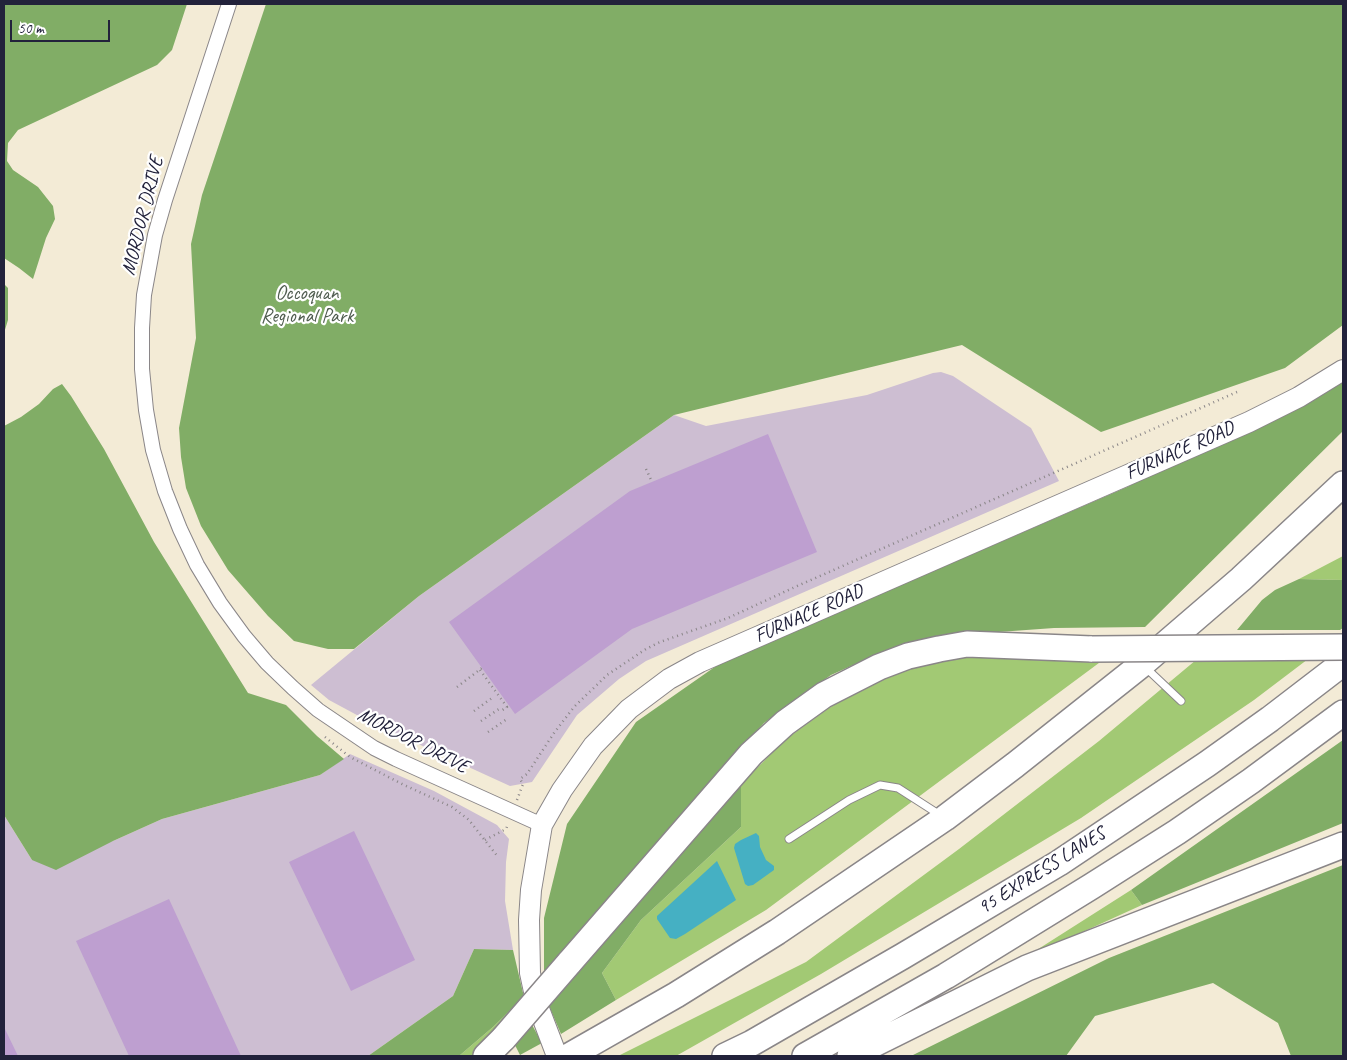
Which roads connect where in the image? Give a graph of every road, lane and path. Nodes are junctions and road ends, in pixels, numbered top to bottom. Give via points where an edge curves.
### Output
1 (229, 4) edge
2 (1343, 370) edge
3 (1237, 392) dead end
4 (646, 469) dead end
5 (652, 482) dead end
6 (1343, 484) edge
7 (1343, 647) edge
8 (1343, 663) edge
9 (1142, 664) junction
10 (456, 687) dead end
11 (492, 698) dead end
12 (1181, 701) dead end
13 (474, 711) dead end
14 (1343, 713) edge
15 (506, 719) dead end
16 (1270, 719) junction
17 (481, 721) dead end
18 (488, 732) dead end
19 (325, 737) dead end
20 (523, 784) dead end
21 (945, 818) junction
22 (542, 824) junction
23 (506, 829) dead end
24 (789, 839) dead end
25 (485, 840) junction
26 (1343, 845) edge
27 (498, 857) dead end
28 (486, 1056) edge
29 (557, 1056) edge
30 (569, 1056) edge
31 (725, 1056) edge
32 (805, 1056) edge
33 (850, 1056) edge

1 - 22 street, MORDOR DRIVE via 162,208 144,294 142,369 146,410 168,499 197,564 220,603 267,663 318,710 396,760
2 - 22 main road, FURNACE ROAD via 1248,422 734,647 669,679 629,709 593,746
3 - 20 path via 728,618 646,649 607,675 574,707 527,774 520,779
4 - 5 path
6 - 9 highway via 1241,579
7 - 16 highway
7 - 28 highway, bridge via 1092,649 976,644 908,656 879,666 824,695 785,722 751,754
8 - 16 highway, 95 EXPRESS LANES
9 - 12 lane
9 - 21 highway
10 - 17 path via 481,669 507,707
11 - 13 path
14 - 32 highway via 1177,832 946,976
15 - 18 path
16 - 31 highway, 95 EXPRESS LANES via 1059,863
19 - 25 path via 350,758 452,807 469,820
21 - 24 lane via 898,788 880,785 849,800
21 - 30 highway via 777,932
22 - 29 main road, FURNACE ROAD via 528,920 530,973 536,1001
23 - 25 path
25 - 27 path
26 - 33 highway via 1027,968

